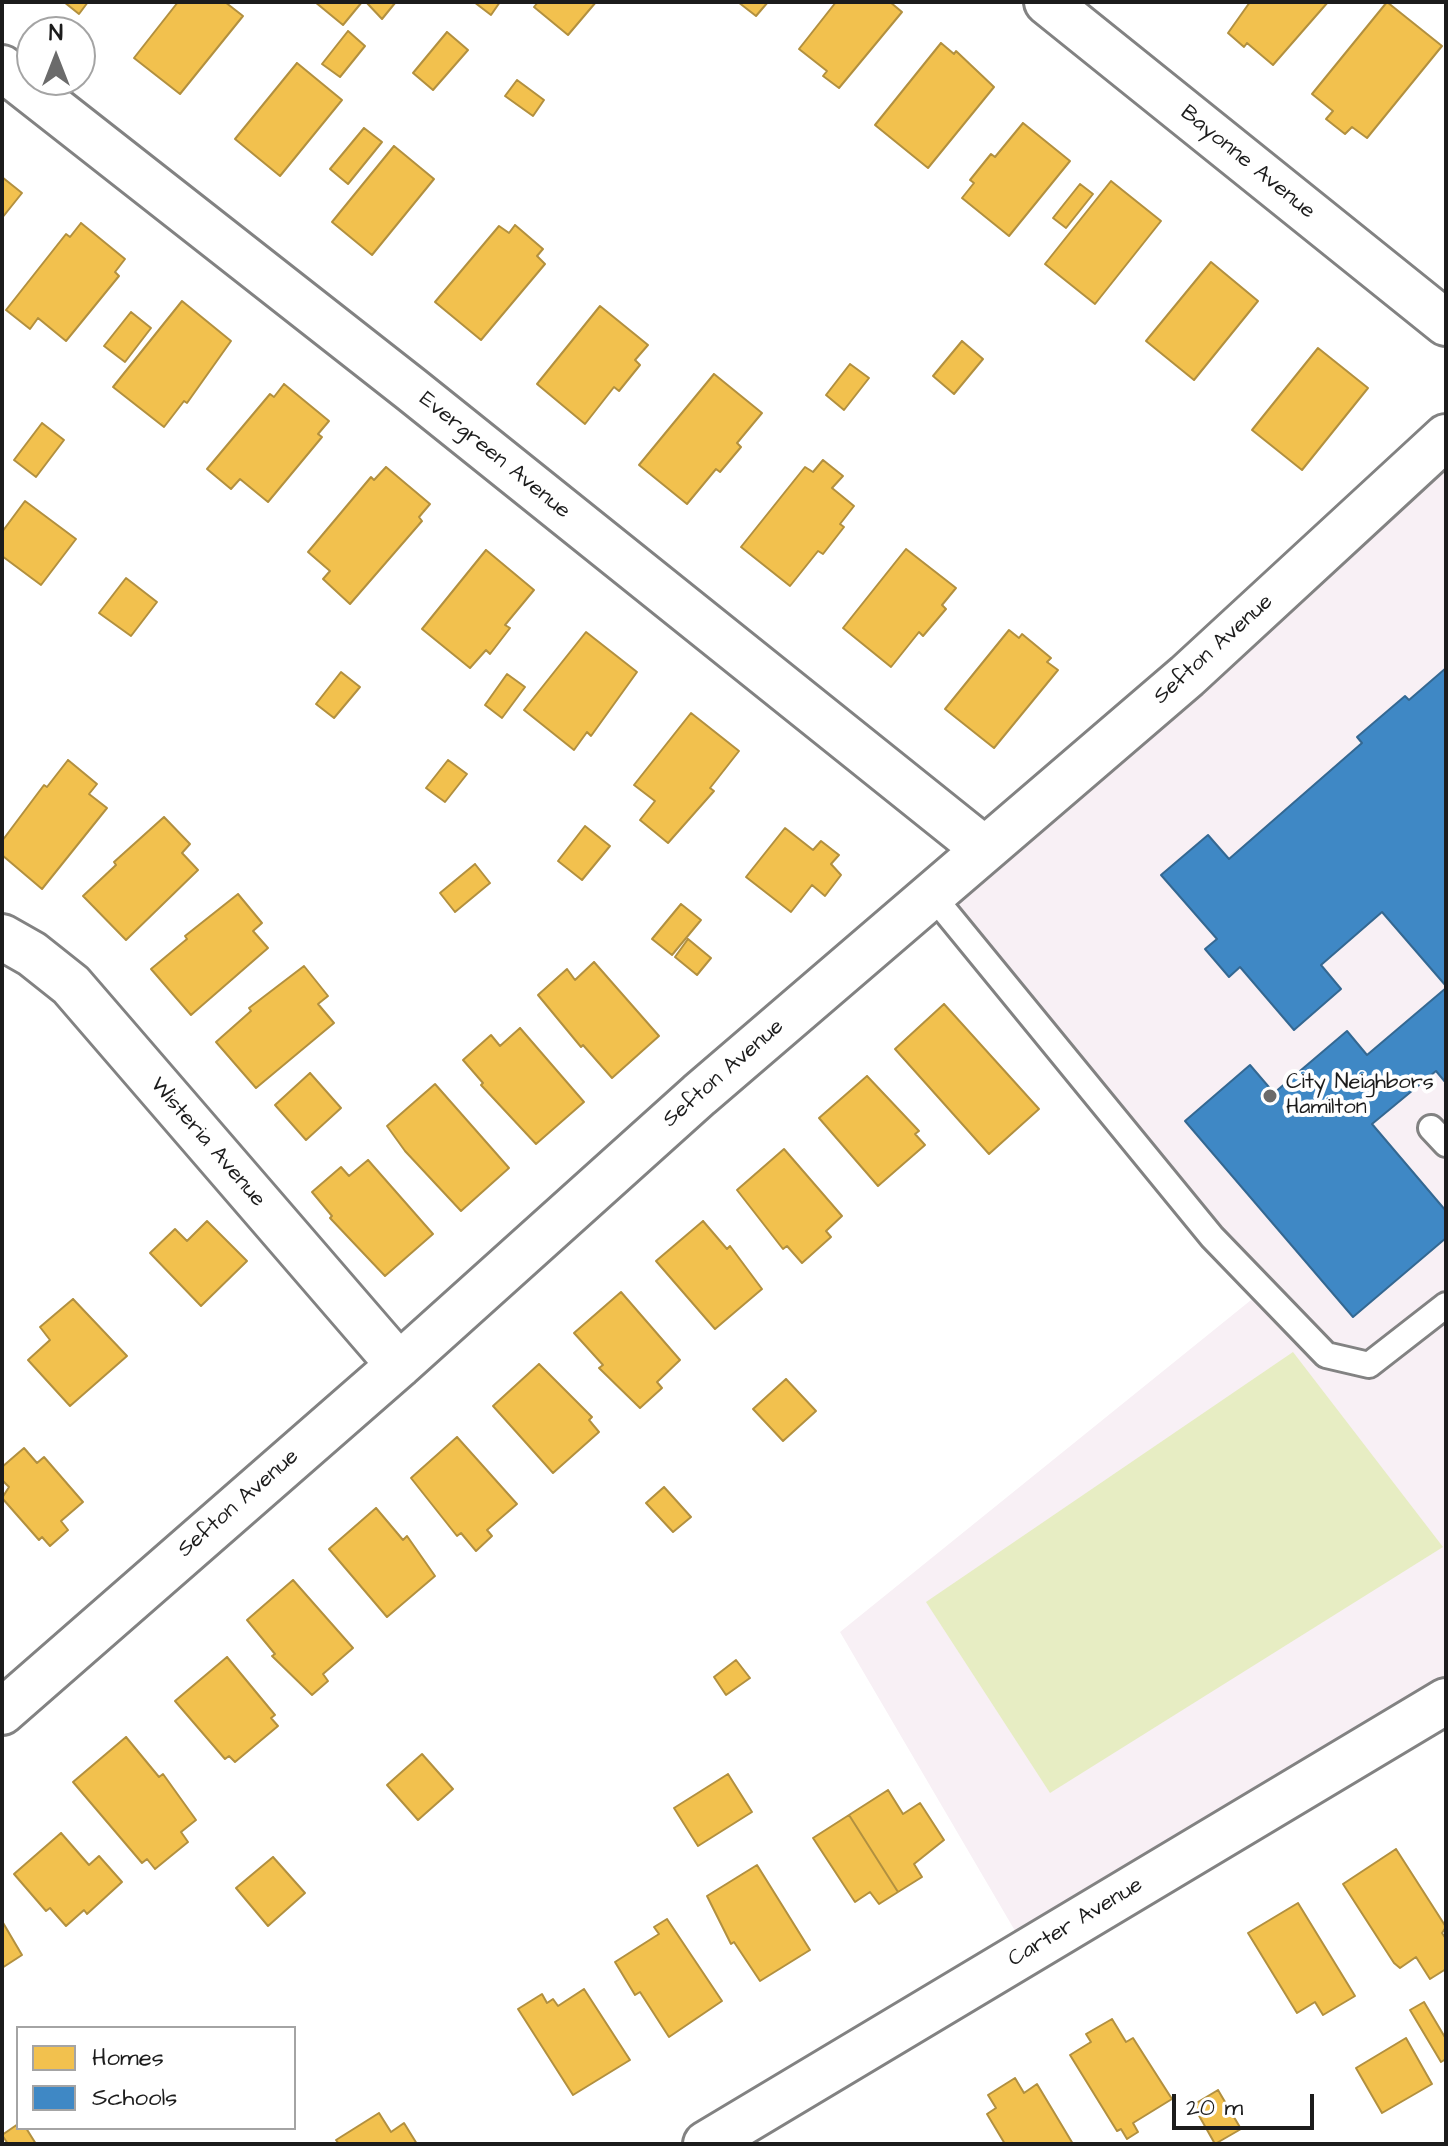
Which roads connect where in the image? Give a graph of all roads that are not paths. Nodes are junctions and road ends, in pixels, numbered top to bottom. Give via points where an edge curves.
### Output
1 (1047, 2) edge
2 (2, 68) edge
3 (1446, 323) edge
4 (1446, 437) edge
5 (983, 848) junction
6 (932, 895) junction
7 (2, 937) edge
8 (1446, 1305) edge
9 (399, 1365) junction
10 (1446, 1701) edge
11 (2, 1712) edge
12 (706, 2144) edge

1 - 3 street, Bayonne Avenue
2 - 5 street, Evergreen Avenue
4 - 5 street, Sefton Avenue via 1187,676
5 - 6 street, Sefton Avenue
6 - 8 lane via 1212,1237 1326,1355 1369,1365
6 - 9 street, Sefton Avenue via 699,1095
7 - 9 street, Wisteria Avenue via 71,985
9 - 11 street, Sefton Avenue
10 - 12 street, Carter Avenue

